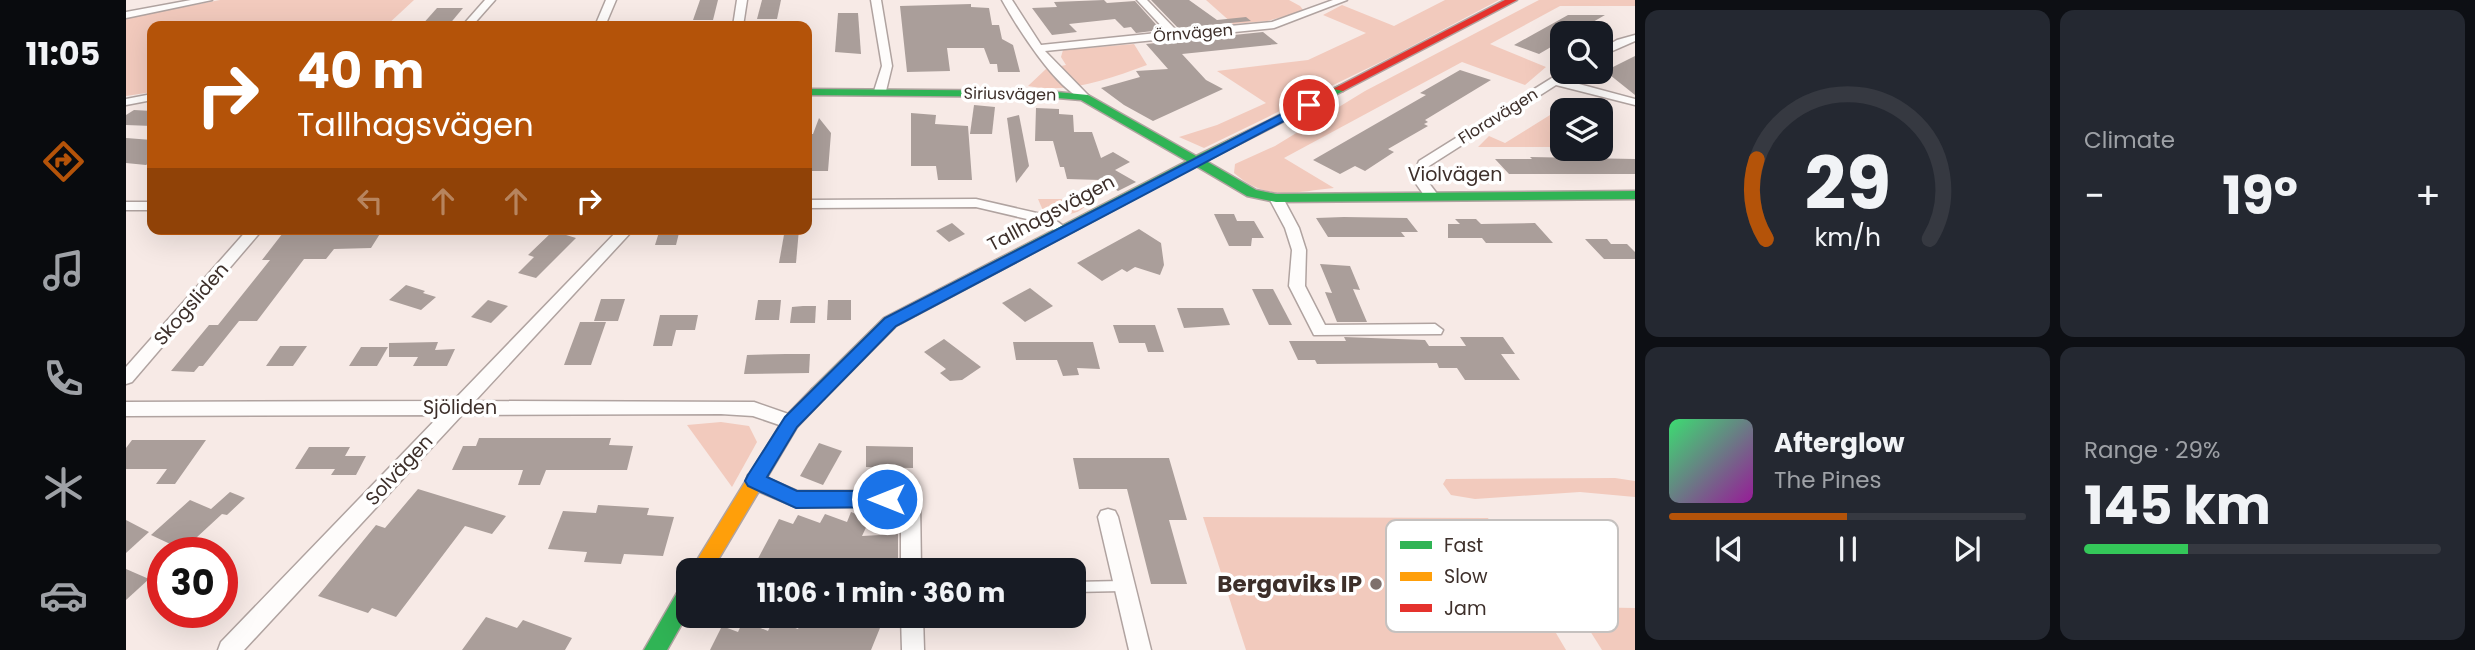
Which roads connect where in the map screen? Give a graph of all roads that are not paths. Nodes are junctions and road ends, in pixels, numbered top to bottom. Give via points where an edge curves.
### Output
1 (207, 0) edge
2 (490, 0) edge
3 (611, 0) edge
4 (743, 0) edge
5 (876, 0) edge
6 (1007, 0) edge
7 (1142, 0) edge
8 (1300, 0) edge
9 (1342, 0) edge
10 (1512, 0) edge
11 (184, 2) edge
12 (1319, 8) junction
13 (126, 15) edge
14 (471, 21) edge
15 (602, 21) edge
16 (739, 21) edge
17 (1175, 35) junction
18 (1635, 38) edge
19 (1613, 46) edge
20 (1039, 48) junction
21 (1550, 84) edge
22 (1566, 84) edge
23 (880, 91) junction
24 (812, 92) edge
25 (1084, 97) junction
26 (147, 98) edge
27 (126, 102) edge
28 (1635, 102) edge
29 (1197, 161) junction
30 (1431, 195) junction
31 (1635, 195) edge
32 (1276, 198) junction
33 (812, 204) edge
34 (126, 206) edge
35 (147, 206) edge
36 (1063, 231) junction
37 (251, 235) edge
38 (621, 235) edge
39 (1435, 330) dead end
40 (126, 378) edge
41 (458, 406) junction
42 (126, 409) edge
43 (791, 422) junction
44 (755, 481) junction
45 (1108, 517) dead end
46 (708, 558) edge
47 (911, 558) edge
48 (1125, 586) junction
49 (1086, 587) edge
50 (676, 614) edge
51 (912, 628) edge
52 (229, 650) edge
53 (655, 650) edge
54 (913, 650) edge
55 (1140, 650) edge

1 - 11 street
2 - 14 street
3 - 15 street
4 - 16 street
5 - 23 street via 887,66
6 - 20 street
7 - 17 street
8 - 12 street
9 - 12 street, Örnvägen
10 - 29 main road, Tallhagsvägen
11 - 13 street
12 - 17 street, Örnvägen via 1274,25
17 - 20 street, Örnvägen
18 - 19 street
20 - 25 street
21 - 30 street, Floravägen via 1423,164 1418,178
22 - 28 street
23 - 24 main road, Siriusvägen
23 - 25 main road, Siriusvägen
25 - 29 main road, Siriusvägen
26 - 27 street
29 - 32 main road, Violvägen via 1252,193
29 - 36 main road, Tallhagsvägen
30 - 31 main road, Violvägen
30 - 32 main road, Violvägen
32 - 39 street via 1299,250 1297,286 1321,331
33 - 36 street via 976,203 1045,219
34 - 35 street
36 - 43 main road, Tallhagsvägen via 890,322
37 - 40 street, Skogsliden
38 - 41 street, Solvägen
41 - 42 street, Sjöliden
41 - 43 street, Sjöliden via 721,407 754,409
41 - 52 street, Solvägen
43 - 44 main road, Tallhagsvägen
44 - 46 main road, Tallhagsvägen
44 - 47 street via 796,499 910,499
45 - 48 street
48 - 49 lane
48 - 55 street
50 - 53 main road
51 - 54 street

